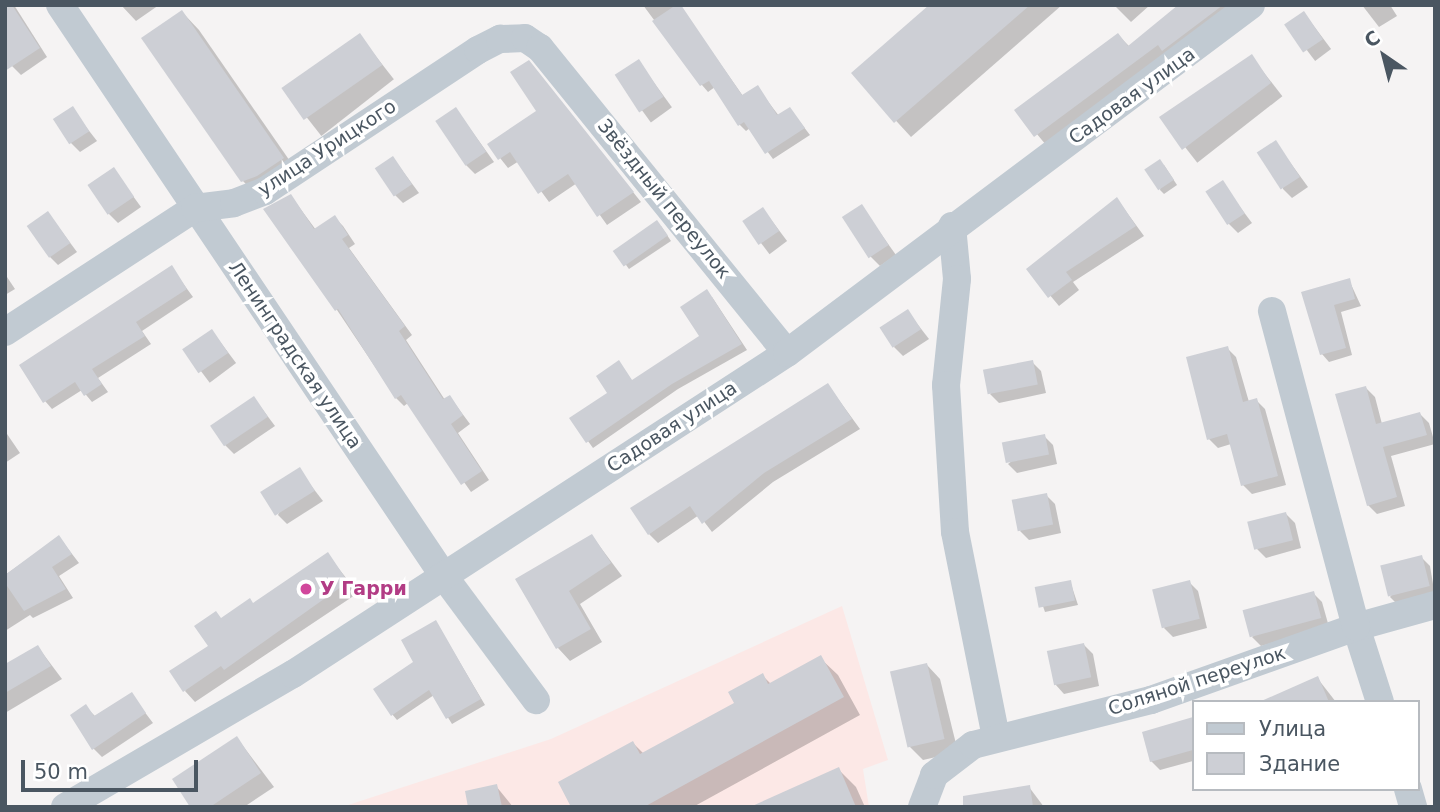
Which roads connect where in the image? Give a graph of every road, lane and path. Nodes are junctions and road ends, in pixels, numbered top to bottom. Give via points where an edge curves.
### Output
1 (60, 5) edge
2 (1251, 5) edge
3 (540, 48) joint
4 (195, 208) junction
5 (953, 226) junction
6 (1272, 311) dead end
7 (5, 332) edge
8 (787, 353) junction
9 (443, 575) junction
10 (1435, 605) edge
11 (1356, 627) junction
12 (536, 700) dead end
13 (1379, 700) edge
14 (996, 738) junction
15 (65, 807) edge
16 (922, 807) edge

1 - 4 street, Ленинградская улица
2 - 5 street, Садовая улица
3 - 4 street, улица Урицкого via 525,38 500,39 265,191 234,203
3 - 8 street, Звёздный переулок
4 - 7 street, улица Урицкого
4 - 9 street, Ленинградская улица
5 - 8 street, Садовая улица
5 - 14 street via 957,279 946,385 955,532
6 - 11 street
8 - 9 street, Садовая улица
9 - 12 street, Ленинградская улица
9 - 15 street, Садовая улица via 293,674
10 - 11 street, Соляной переулок
11 - 13 street
11 - 14 street, Соляной переулок via 1151,700
14 - 16 street, Соляной переулок via 973,745 934,775

